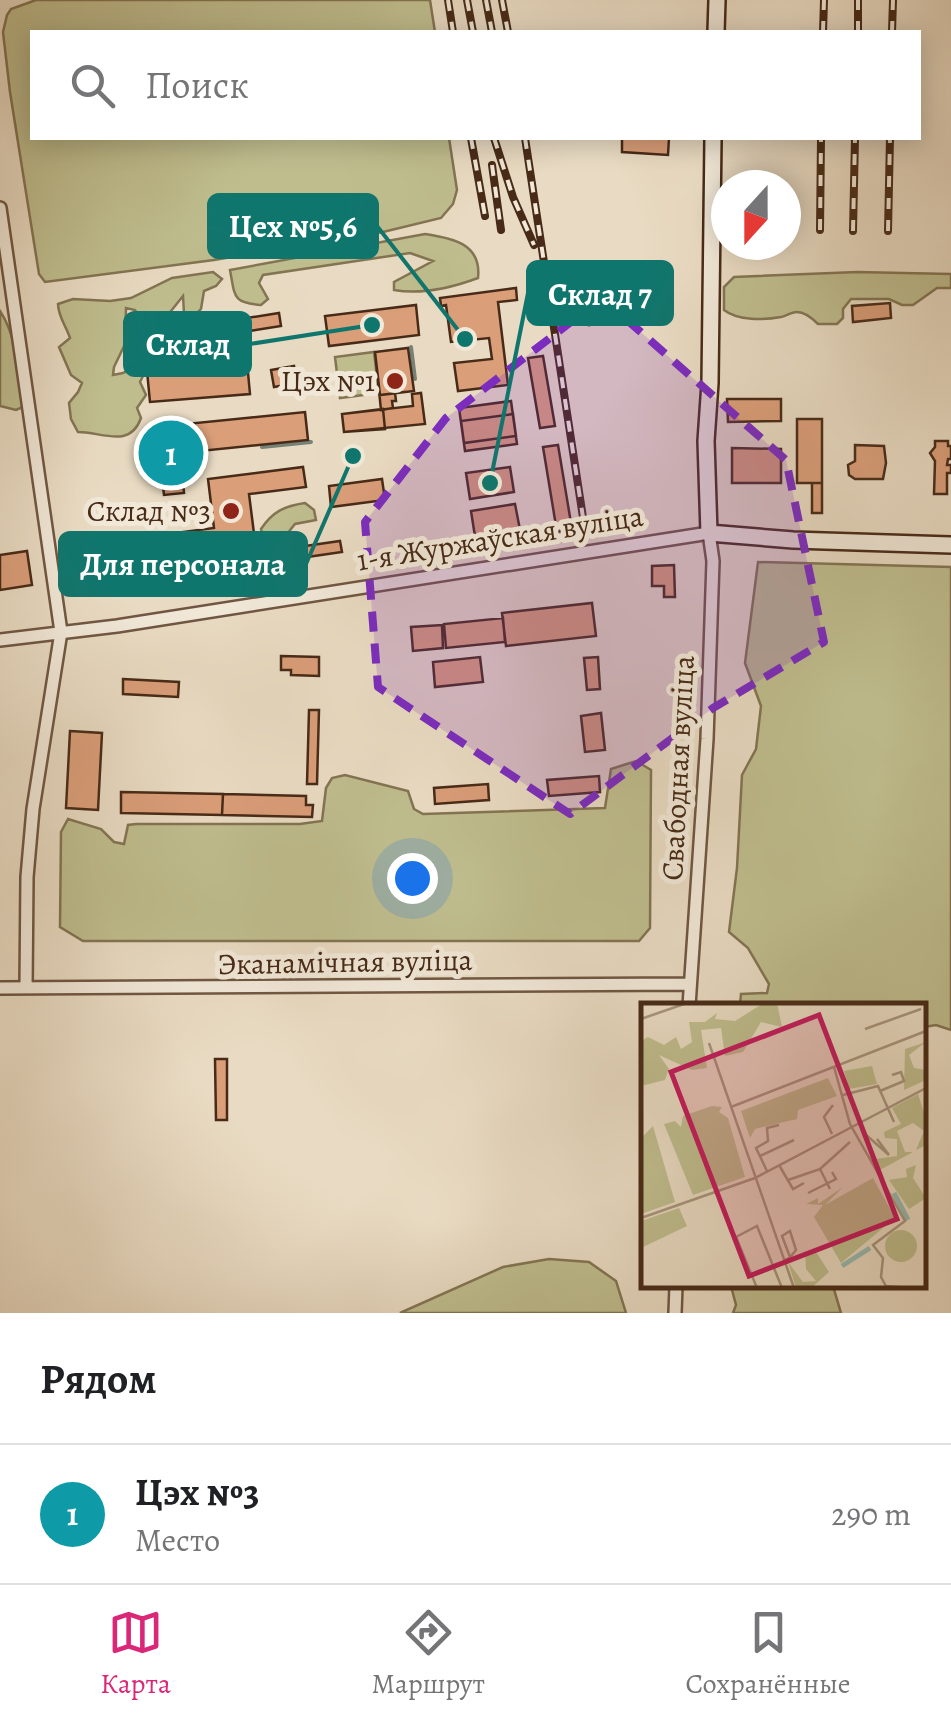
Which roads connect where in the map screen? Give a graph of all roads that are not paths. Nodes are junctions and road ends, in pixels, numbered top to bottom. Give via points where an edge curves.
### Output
1 (717, 0) edge
2 (716, 30) edge
3 (713, 140) edge
4 (0, 208) edge
5 (709, 533) junction
6 (951, 545) edge
7 (61, 632) junction
8 (0, 640) edge
9 (690, 984) junction
10 (0, 988) edge
11 (26, 988) junction
12 (690, 1003) edge
13 (676, 1288) edge
14 (675, 1313) edge

1 - 2 street
3 - 5 street
4 - 7 street
5 - 6 street, 1-я Журжаўская вуліца
5 - 7 street, 1-я Журжаўская вуліца
5 - 9 street, Свабодная вуліца via 707,739
7 - 8 street, 1-я Журжаўская вуліца
7 - 11 street via 33,809
9 - 11 street, Эканамічная вуліца
9 - 12 street, Свабодная вуліца
10 - 11 street, Эканамічная вуліца
13 - 14 street

